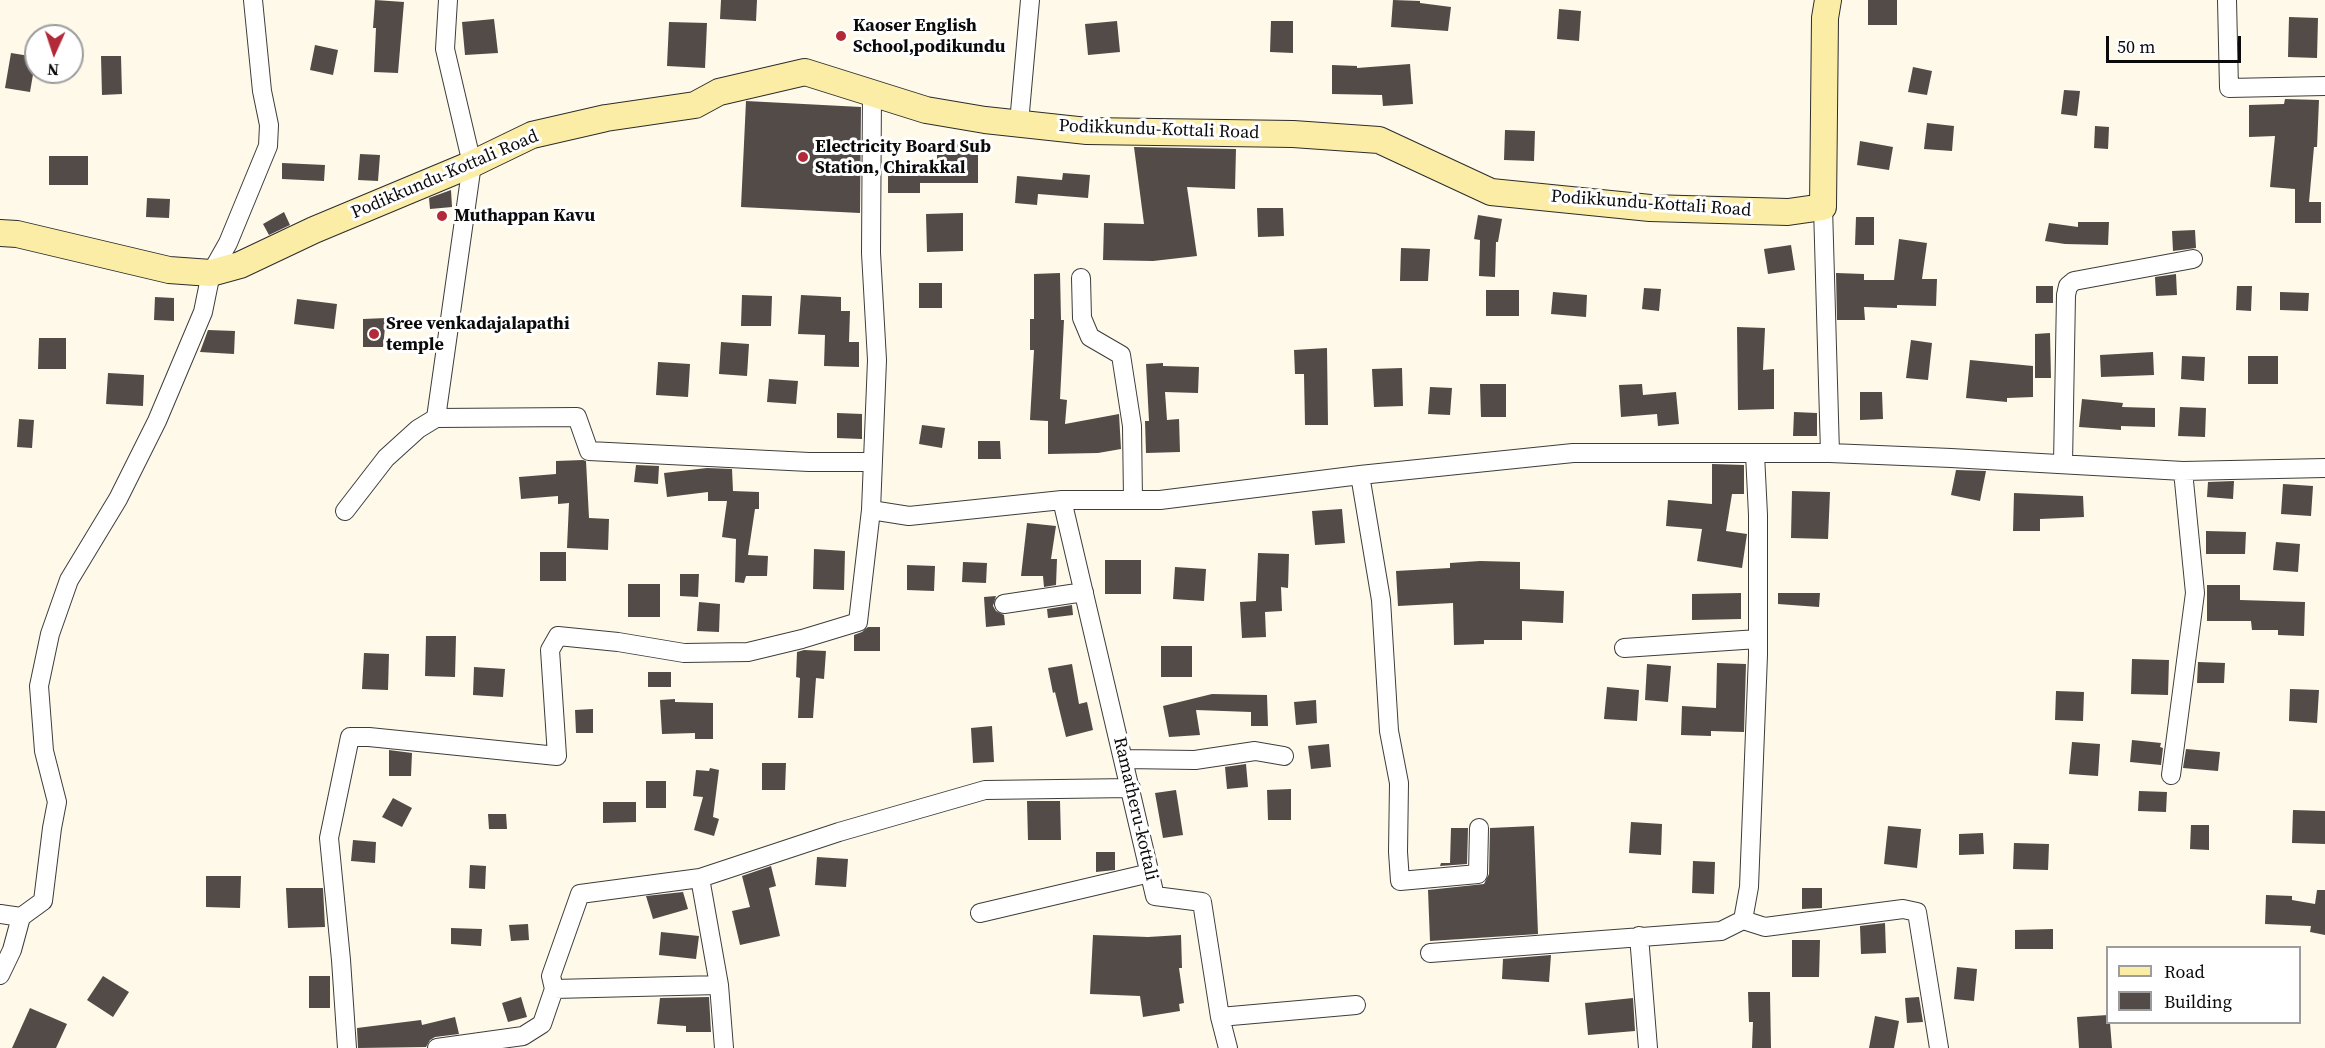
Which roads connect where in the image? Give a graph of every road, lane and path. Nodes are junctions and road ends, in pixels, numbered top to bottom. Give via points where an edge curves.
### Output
1 (253, 0) edge
2 (448, 0) edge
3 (1030, 0) edge
4 (1828, 0) edge
5 (2227, 0) edge
6 (2325, 86) edge
7 (872, 92) junction
8 (1019, 123) junction
9 (472, 164) junction
10 (1823, 207) junction
11 (0, 233) edge
12 (2193, 259) dead end
13 (211, 273) junction
14 (1081, 278) dead end
15 (436, 418) junction
16 (1830, 453) junction
17 (1755, 454) junction
18 (873, 462) junction
19 (2063, 464) junction
20 (2325, 468) edge
21 (2183, 471) junction
22 (1360, 475) junction
23 (1062, 500) junction
24 (1132, 500) junction
25 (871, 510) junction
26 (345, 511) dead end
27 (1084, 592) junction
28 (1004, 604) dead end
29 (1758, 639) junction
30 (1624, 648) dead end
31 (1284, 756) dead end
32 (1124, 759) junction
33 (2171, 775) dead end
34 (1131, 788) junction
35 (1479, 828) dead end
36 (1150, 873) junction
37 (700, 878) junction
38 (980, 913) dead end
39 (0, 914) edge
40 (21, 917) junction
41 (1743, 920) junction
42 (1639, 936) junction
43 (1430, 952) dead end
44 (0, 975) edge
45 (719, 986) junction
46 (554, 989) junction
47 (1356, 1005) dead end
48 (1220, 1017) junction
49 (347, 1048) edge
50 (437, 1048) edge
51 (724, 1048) edge
52 (1228, 1048) edge
53 (1648, 1048) edge
54 (1939, 1048) edge

1 - 13 street via 269,125 268,146 228,243
2 - 9 street via 445,49
3 - 8 street
4 - 10 main road
5 - 6 street via 2229,88
7 - 8 main road, Podikkundu-Kottali Road via 926,110
7 - 9 main road, Podikkundu-Kottali Road via 805,72 719,92 695,105 606,118 532,135
7 - 18 street via 871,253 877,360
8 - 10 main road, Podikkundu-Kottali Road via 1088,131 1293,134 1379,140 1491,192 1650,208 1788,212
9 - 13 main road, Podikkundu-Kottali Road via 240,265
9 - 15 street
10 - 16 street
11 - 13 main road, Podikkundu-Kottali Road via 169,270
12 - 19 street via 2074,281 2068,286
13 - 40 street via 203,312 157,421 118,499 69,580 50,634 39,686 44,751 57,802 43,901
14 - 24 street via 1082,318 1090,338 1121,355 1132,426
15 - 18 street via 577,417 589,451
15 - 26 street via 386,458
16 - 17 street
16 - 19 street
17 - 22 street via 1573,453
17 - 29 street
18 - 25 street
19 - 21 street
20 - 21 street
21 - 33 street via 2195,593
22 - 24 street via 1160,500
22 - 35 street via 1381,600 1389,731 1399,783 1400,881 1478,874
23 - 24 street
23 - 25 street via 909,516
23 - 27 street, Ramatheru-kottali
25 - 49 street via 858,622 748,652 684,653 558,636 550,650 557,756 350,737 329,838
27 - 28 street
27 - 32 street, Ramatheru-kottali
29 - 30 street
29 - 41 street via 1749,887
31 - 32 street via 1255,751 1195,760
32 - 34 street, Ramatheru-kottali
34 - 36 street, Ramatheru-kottali
34 - 37 street via 985,790
36 - 38 street
36 - 48 street, Ramatheru-kottali via 1155,896 1202,902
37 - 45 street
37 - 46 street via 580,894 552,976
39 - 40 street
40 - 44 street
41 - 42 street via 1721,931
41 - 54 street via 1765,927 1903,909 1917,912
42 - 43 street
42 - 53 street
45 - 46 street
45 - 51 street
46 - 50 street via 542,1024 523,1036
47 - 48 street
48 - 52 street

